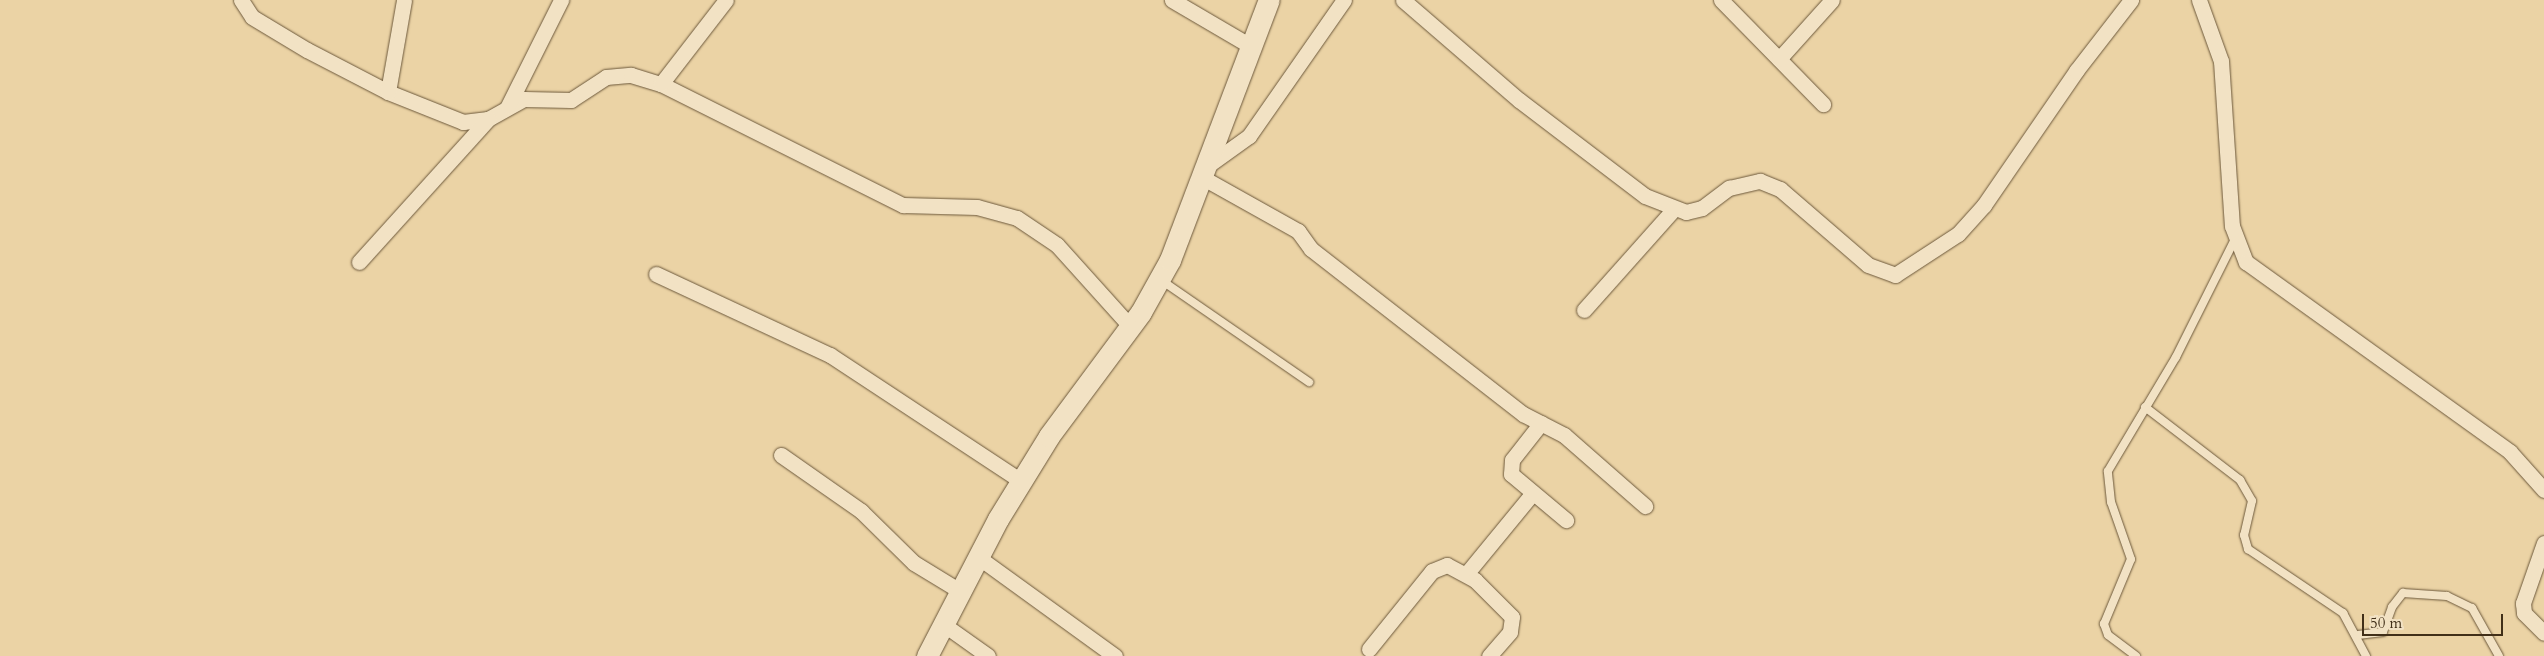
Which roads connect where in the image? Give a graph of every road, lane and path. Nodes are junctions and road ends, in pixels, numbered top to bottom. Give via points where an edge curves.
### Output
1 (241, 0) edge
2 (404, 0) edge
3 (561, 0) edge
4 (726, 0) edge
5 (1172, 0) edge
6 (1344, 0) edge
7 (1403, 0) edge
8 (1721, 0) edge
9 (1832, 0) edge
10 (2131, 0) edge
11 (2199, 0) edge
12 (1264, 2) edge
13 (1252, 47) junction
14 (1779, 59) junction
15 (661, 84) junction
16 (388, 92) junction
17 (1822, 104) dead end
18 (508, 106) junction
19 (488, 120) junction
20 (1207, 172) junction
21 (1674, 209) junction
22 (2235, 239) junction
23 (359, 262) dead end
24 (656, 274) dead end
25 (1159, 279) junction
26 (1584, 310) dead end
27 (1130, 326) junction
28 (1309, 382) dead end
29 (2145, 407) junction
30 (1541, 422) junction
31 (781, 455) dead end
32 (1022, 481) junction
33 (2544, 490) edge
34 (1532, 494) junction
35 (1645, 506) dead end
36 (1566, 520) dead end
37 (2544, 543) edge
38 (978, 557) junction
39 (1467, 574) junction
40 (960, 591) junction
41 (943, 624) junction
42 (2544, 633) edge
43 (2358, 635) junction
44 (1370, 649) dead end
45 (926, 656) edge
46 (988, 656) edge
47 (1115, 656) edge
48 (1489, 656) edge
49 (2136, 656) edge
50 (2366, 656) edge
51 (2499, 656) edge

1 - 16 street via 252,17
2 - 16 street
3 - 18 street
4 - 15 street
5 - 13 street
6 - 20 street via 1250,136
7 - 21 street via 1619,178
8 - 14 street
9 - 14 street
10 - 21 street via 2076,71 1984,205 1958,234 1905,272 1882,274 1780,189 1760,181 1729,188 1702,208
11 - 22 street via 2221,61
12 - 13 main road
13 - 20 main road
14 - 17 street
15 - 18 street via 617,75 571,100 524,99
15 - 27 street via 903,205 977,207 1017,218 1057,245
16 - 19 street via 463,122
18 - 19 street
19 - 23 street
20 - 25 main road
20 - 30 street via 1292,226 1312,249 1523,414
21 - 26 street
22 - 29 lane via 2199,316
22 - 33 street via 2257,273 2510,452
24 - 32 street via 830,355
25 - 27 main road
25 - 28 lane
27 - 32 main road
29 - 43 lane via 2222,463 2248,489 2252,510 2244,536 2253,554 2328,602
29 - 49 lane via 2113,458 2107,485 2131,558 2104,624 2108,635
30 - 34 street via 1510,467 1515,479
30 - 35 street via 1564,435
31 - 40 street via 860,511 906,557
32 - 38 main road
34 - 36 street
34 - 39 street
37 - 42 street via 2523,603 2524,613
38 - 40 main road
38 - 47 street
39 - 44 street via 1446,565 1432,571
39 - 48 street via 1514,624
40 - 41 main road
41 - 45 main road
41 - 46 street
43 - 50 lane
43 - 51 lane via 2383,632 2392,607 2403,593 2447,596 2472,608

